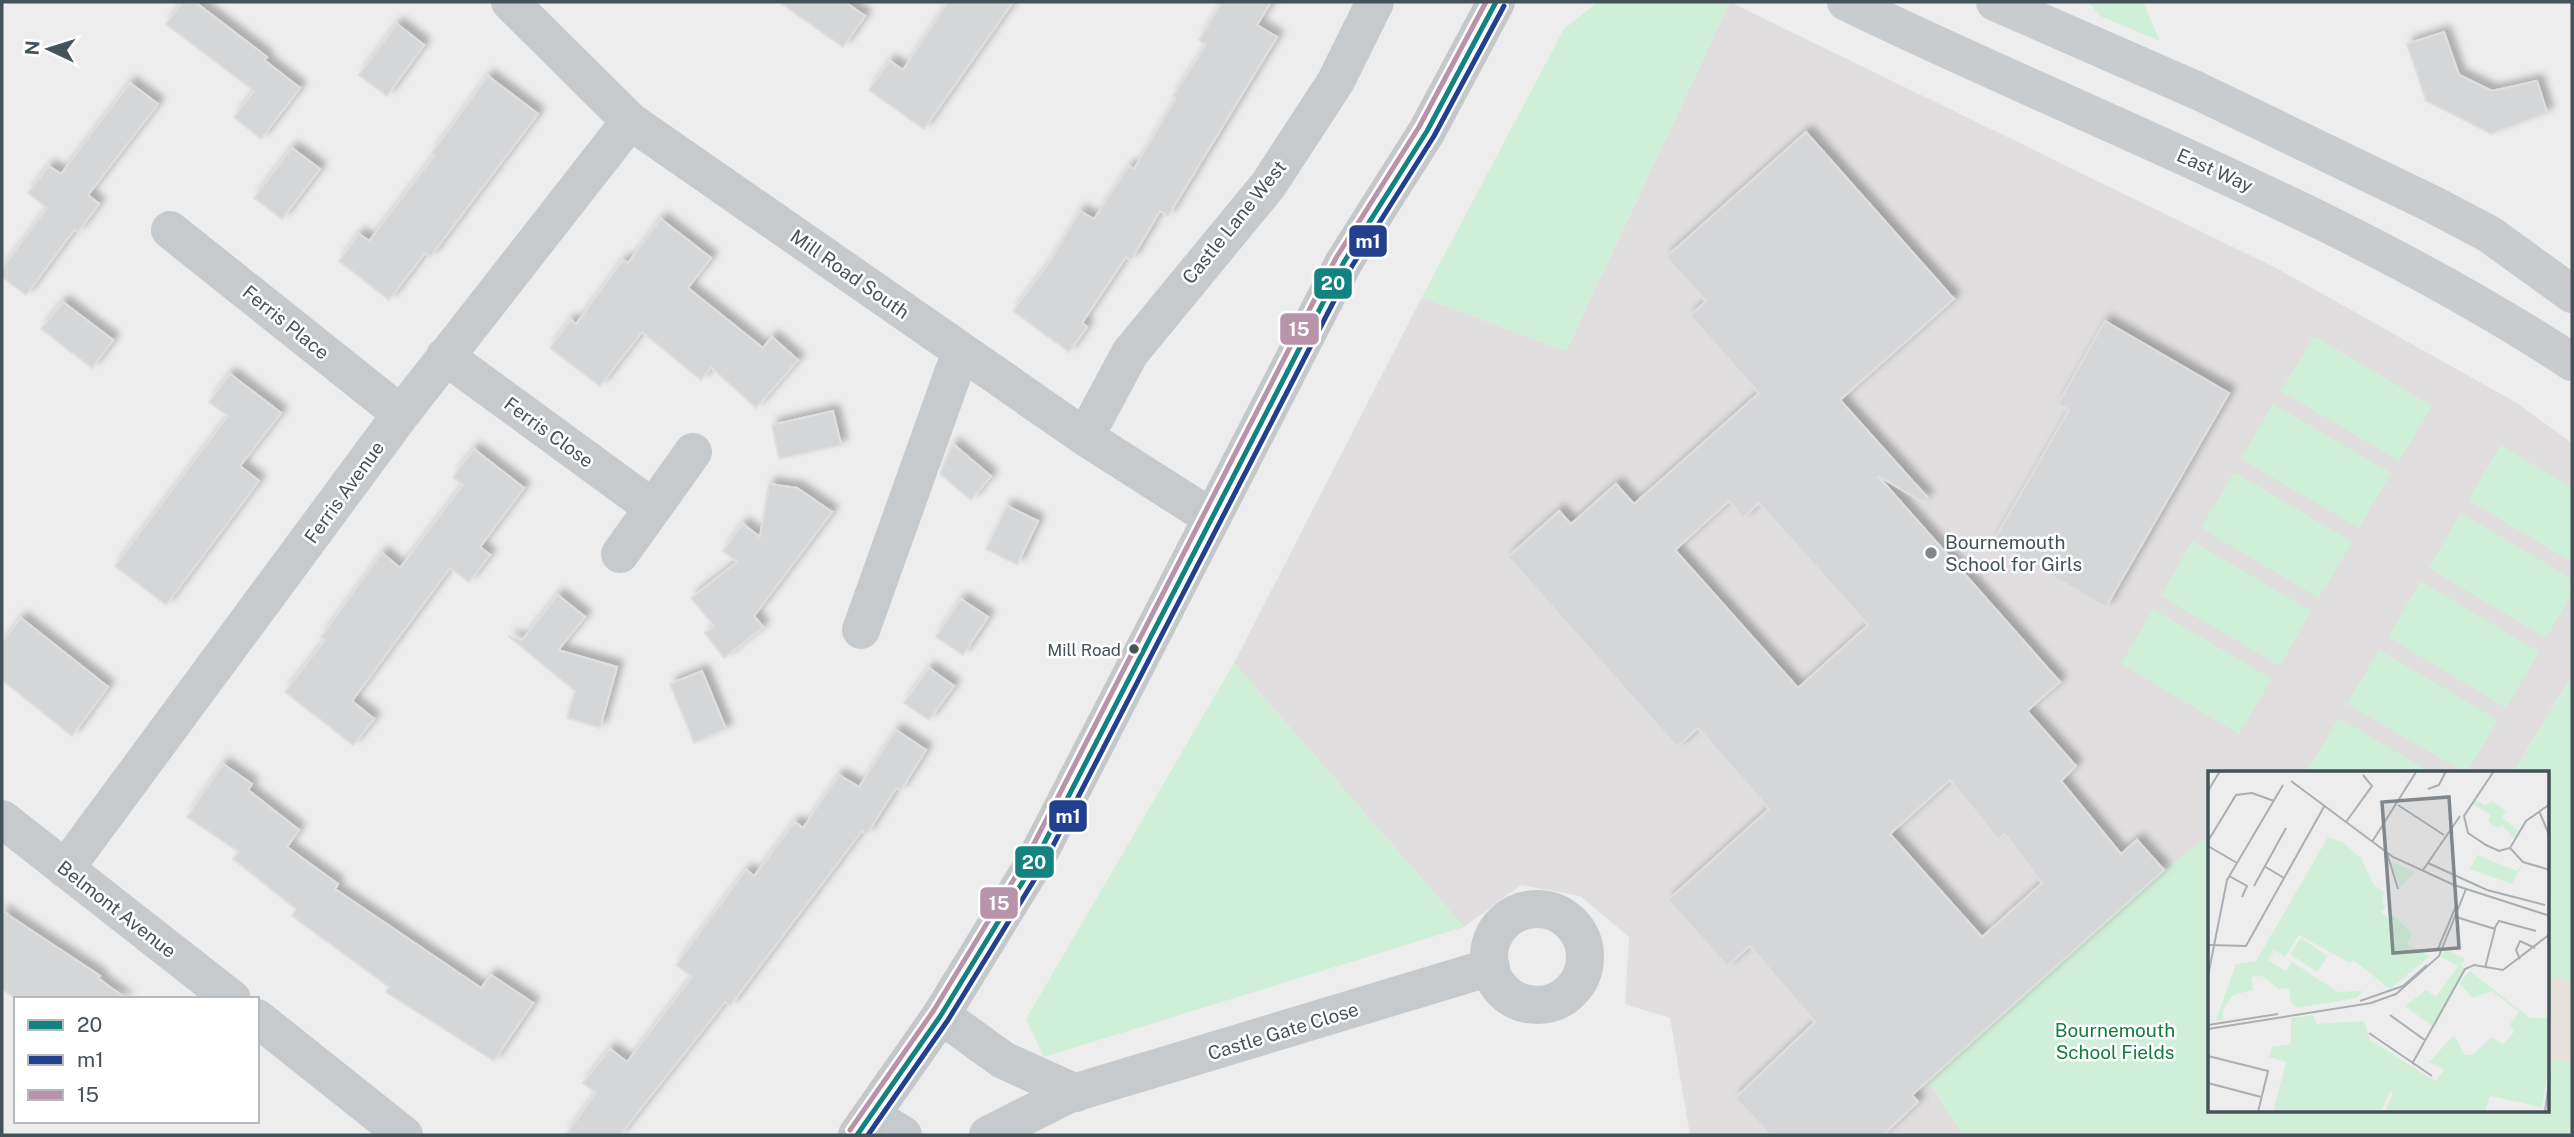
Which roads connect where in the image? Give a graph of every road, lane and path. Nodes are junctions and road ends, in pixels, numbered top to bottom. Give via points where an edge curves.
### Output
1 (510, 2) edge
2 (1375, 2) edge
3 (1496, 2) edge
4 (1846, 2) edge
5 (1995, 2) edge
6 (2048, 12) edge
7 (631, 121) junction
8 (170, 230) dead end
9 (2572, 294) edge
10 (961, 351) junction
11 (445, 356) junction
12 (2572, 362) edge
13 (401, 414) junction
14 (1085, 437) junction
15 (693, 452) dead end
16 (653, 508) junction
17 (1212, 518) junction
18 (620, 554) dead end
19 (861, 630) dead end
20 (2, 819) edge
21 (65, 869) junction
22 (1491, 967) dead end
23 (229, 997) edge
24 (941, 1015) junction
25 (259, 1020) edge
26 (1076, 1093) junction
27 (878, 1129) edge
28 (404, 1135) edge
29 (988, 1135) edge

1 - 7 street, Mill Road South
2 - 14 street, Castle Lane West via 1336,81 1269,184 1130,353
3 - 17 main road via 1427,131 1344,262
4 - 12 street, East Way via 2374,245
5 - 6 street
6 - 9 street via 2489,234
7 - 10 street, Mill Road South
7 - 11 street, Ferris Avenue
8 - 13 street, Ferris Place
10 - 14 street, Mill Road South
10 - 19 street
11 - 13 street, Ferris Avenue
11 - 16 street, Ferris Close
13 - 21 street, Ferris Avenue
14 - 17 street, Mill Road South
15 - 16 street
16 - 18 street
17 - 24 main road via 1033,865
20 - 21 street, Belmont Avenue
21 - 23 street, Belmont Avenue
22 - 26 street, Castle Gate Close
24 - 26 street via 1003,1060
24 - 27 main road
25 - 28 street
26 - 29 street, Castle Gate Close

